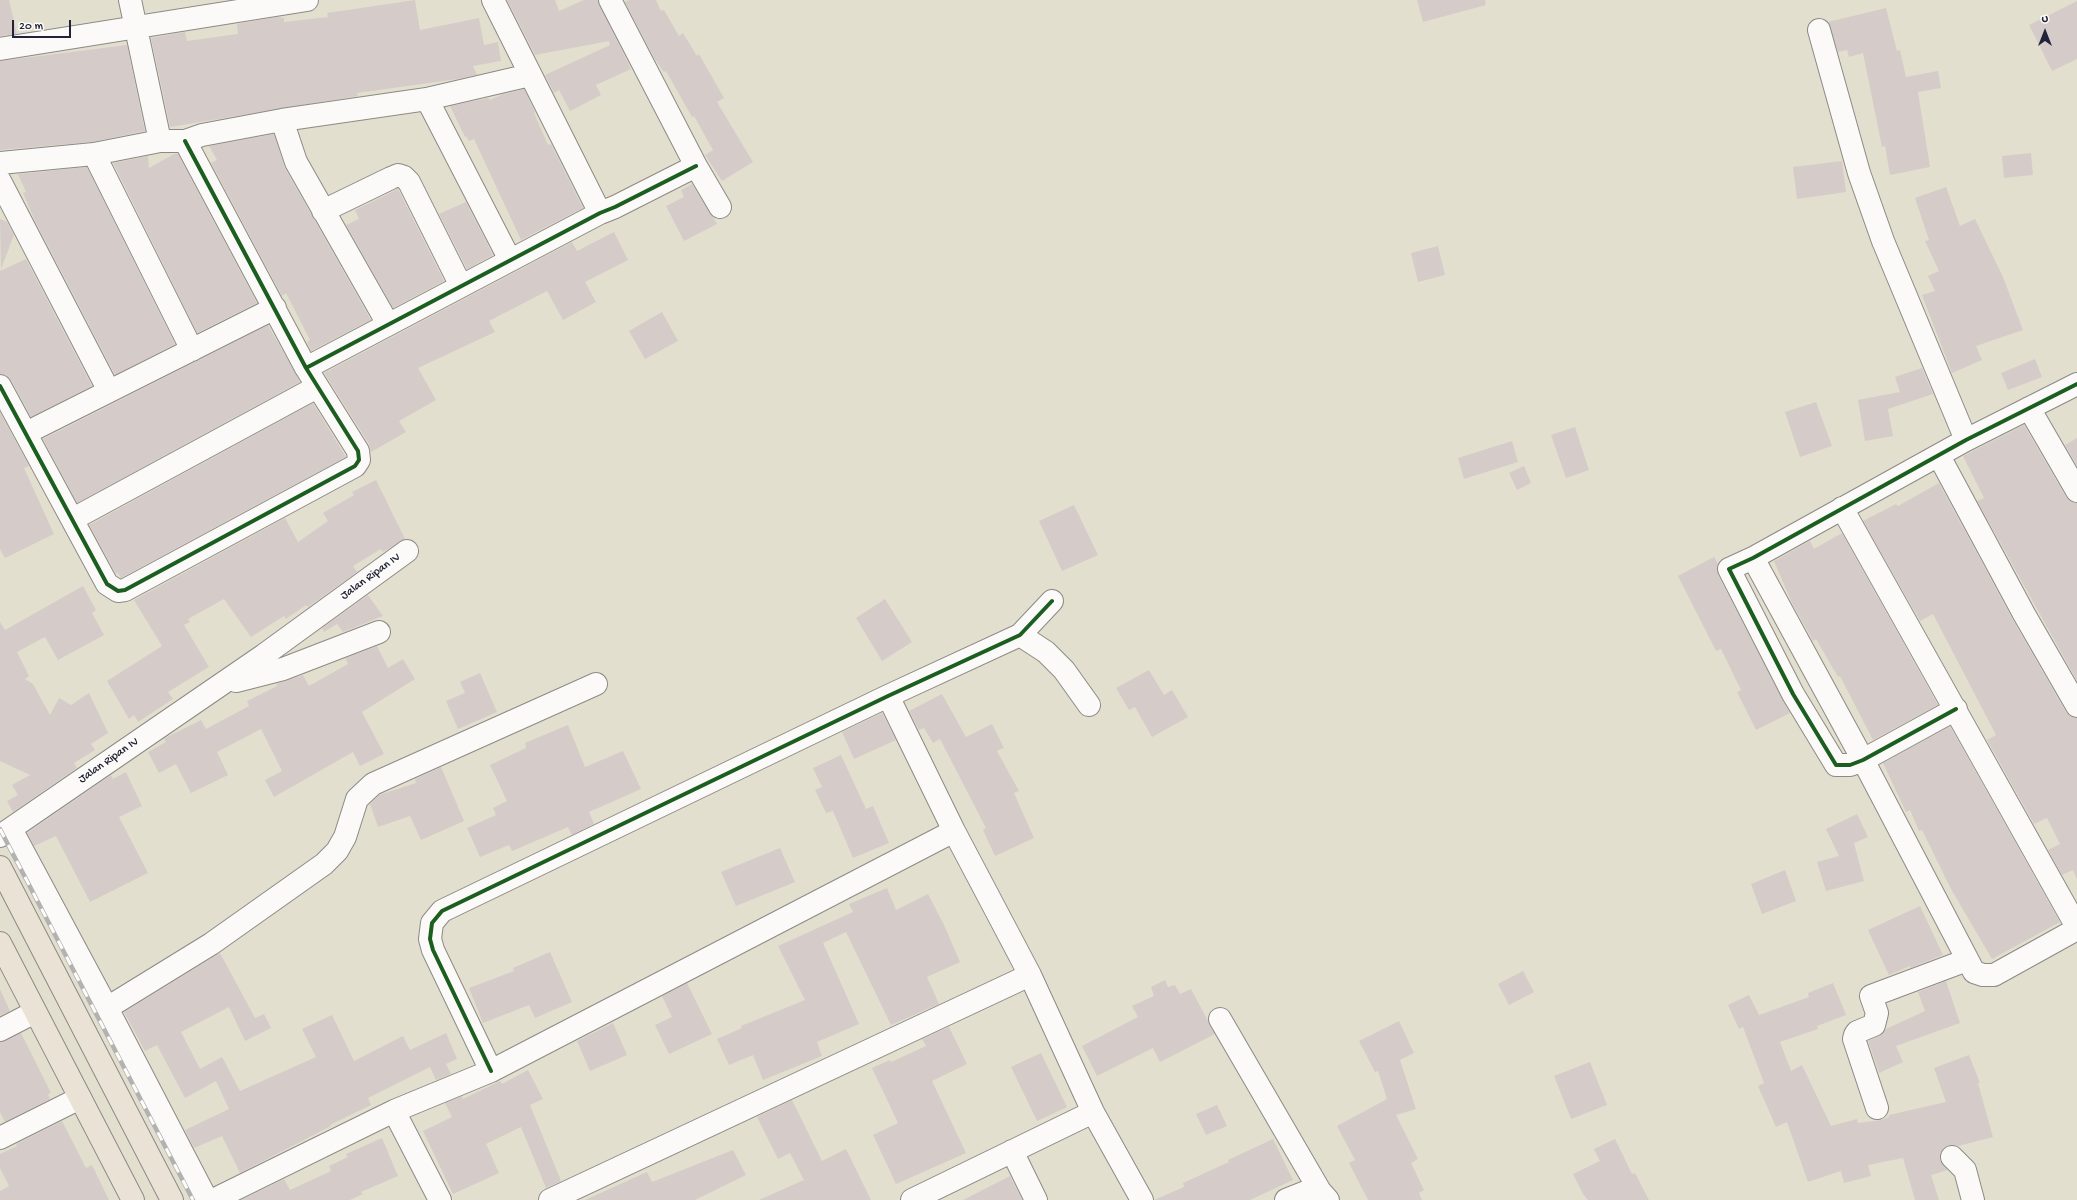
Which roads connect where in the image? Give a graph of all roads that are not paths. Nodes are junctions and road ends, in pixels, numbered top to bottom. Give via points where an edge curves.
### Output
1 (130, 0) edge
2 (307, 0) edge
3 (493, 0) edge
4 (610, 0) edge
5 (235, 5) edge
6 (135, 27) junction
7 (1819, 30) dead end
8 (0, 49) edge
9 (530, 75) junction
10 (428, 99) junction
11 (282, 120) junction
12 (160, 141) junction
13 (185, 141) junction
14 (94, 154) junction
15 (0, 163) edge
16 (696, 166) junction
17 (0, 181) edge
18 (720, 207) dead end
19 (324, 211) junction
20 (600, 213) junction
21 (510, 260) junction
22 (461, 286) junction
23 (275, 308) junction
24 (388, 324) junction
25 (192, 350) junction
26 (306, 368) junction
27 (2077, 384) edge
28 (317, 387) junction
29 (1, 390) edge
30 (109, 391) junction
31 (2029, 408) junction
32 (26, 433) junction
33 (1966, 440) junction
34 (1940, 456) junction
35 (2077, 491) edge
36 (1842, 508) junction
37 (72, 519) junction
38 (408, 551) dead end
39 (1754, 558) junction
40 (1052, 601) dead end
41 (379, 632) dead end
42 (1020, 635) junction
43 (596, 684) dead end
44 (218, 686) junction
45 (888, 696) junction
46 (1088, 705) dead end
47 (2077, 706) edge
48 (1956, 710) junction
49 (1863, 760) junction
50 (954, 831) junction
51 (6, 832) edge
52 (0, 868) edge
53 (2077, 928) edge
54 (0, 943) edge
55 (1967, 960) junction
56 (1030, 975) junction
57 (107, 1008) junction
58 (36, 1012) junction
59 (1220, 1019) dead end
60 (0, 1030) edge
61 (492, 1071) junction
62 (80, 1098) junction
63 (1876, 1108) dead end
64 (394, 1111) junction
65 (1093, 1112) junction
66 (0, 1138) edge
67 (1012, 1151) junction
68 (1952, 1157) dead end
69 (1324, 1195) edge
70 (133, 1200) edge
71 (172, 1200) edge
72 (207, 1200) edge
73 (213, 1200) edge
74 (440, 1200) edge
75 (550, 1200) edge
76 (912, 1200) edge
77 (1036, 1200) edge
78 (1142, 1200) edge
79 (1286, 1200) edge
80 (1973, 1200) edge

1 - 6 street
2 - 5 street
3 - 9 street
4 - 16 street
5 - 6 street
6 - 8 street
6 - 12 street
7 - 33 street via 1859,173 1878,227
9 - 10 street
9 - 20 street
10 - 11 street
10 - 21 street
11 - 13 street via 202,135
11 - 19 street via 296,162
12 - 13 street
12 - 14 street
13 - 23 street
14 - 15 street
14 - 25 street
16 - 18 street
16 - 20 street
17 - 30 street
19 - 22 street via 398,175 404,177 409,182
19 - 24 street
20 - 21 street
21 - 22 street
22 - 24 street
23 - 25 street
23 - 26 street
24 - 26 street
25 - 30 street
26 - 28 street
27 - 31 street
28 - 37 street
28 - 37 street via 358,451 359,460 348,470 125,590 118,590 107,584
29 - 32 street
30 - 32 street
31 - 33 street
31 - 35 street
32 - 37 street
33 - 34 street
34 - 36 street
34 - 47 street via 2024,614
36 - 39 street
36 - 48 street
38 - 44 street, Jalan Ripan IV
39 - 49 street
39 - 49 street via 1729,569 1792,694 1836,765 1850,765
40 - 42 street
41 - 44 street, Jalan Ripan IV via 284,669
42 - 45 street
42 - 46 street via 1055,661 1075,684
43 - 57 street via 373,784 357,799 345,837 337,851 324,864 211,944
44 - 51 street, Jalan Ripan IV
45 - 50 street
45 - 61 street via 442,911 432,923 430,939 433,950
48 - 49 street
48 - 53 street
49 - 55 street
50 - 56 street
50 - 61 street
51 - 57 street
52 - 71 highway
53 - 55 street via 1994,975 1974,972
54 - 58 highway
55 - 63 street via 1871,996 1876,1013 1874,1025 1858,1032 1854,1039
56 - 65 street
56 - 75 street
57 - 72 street
58 - 60 street
58 - 62 highway
59 - 69 street
61 - 64 street
62 - 66 street
62 - 70 highway
64 - 73 street
64 - 74 street
65 - 67 street
65 - 78 street
67 - 76 street
67 - 77 street
68 - 80 street via 1965,1170
69 - 79 street via 1311,1190

